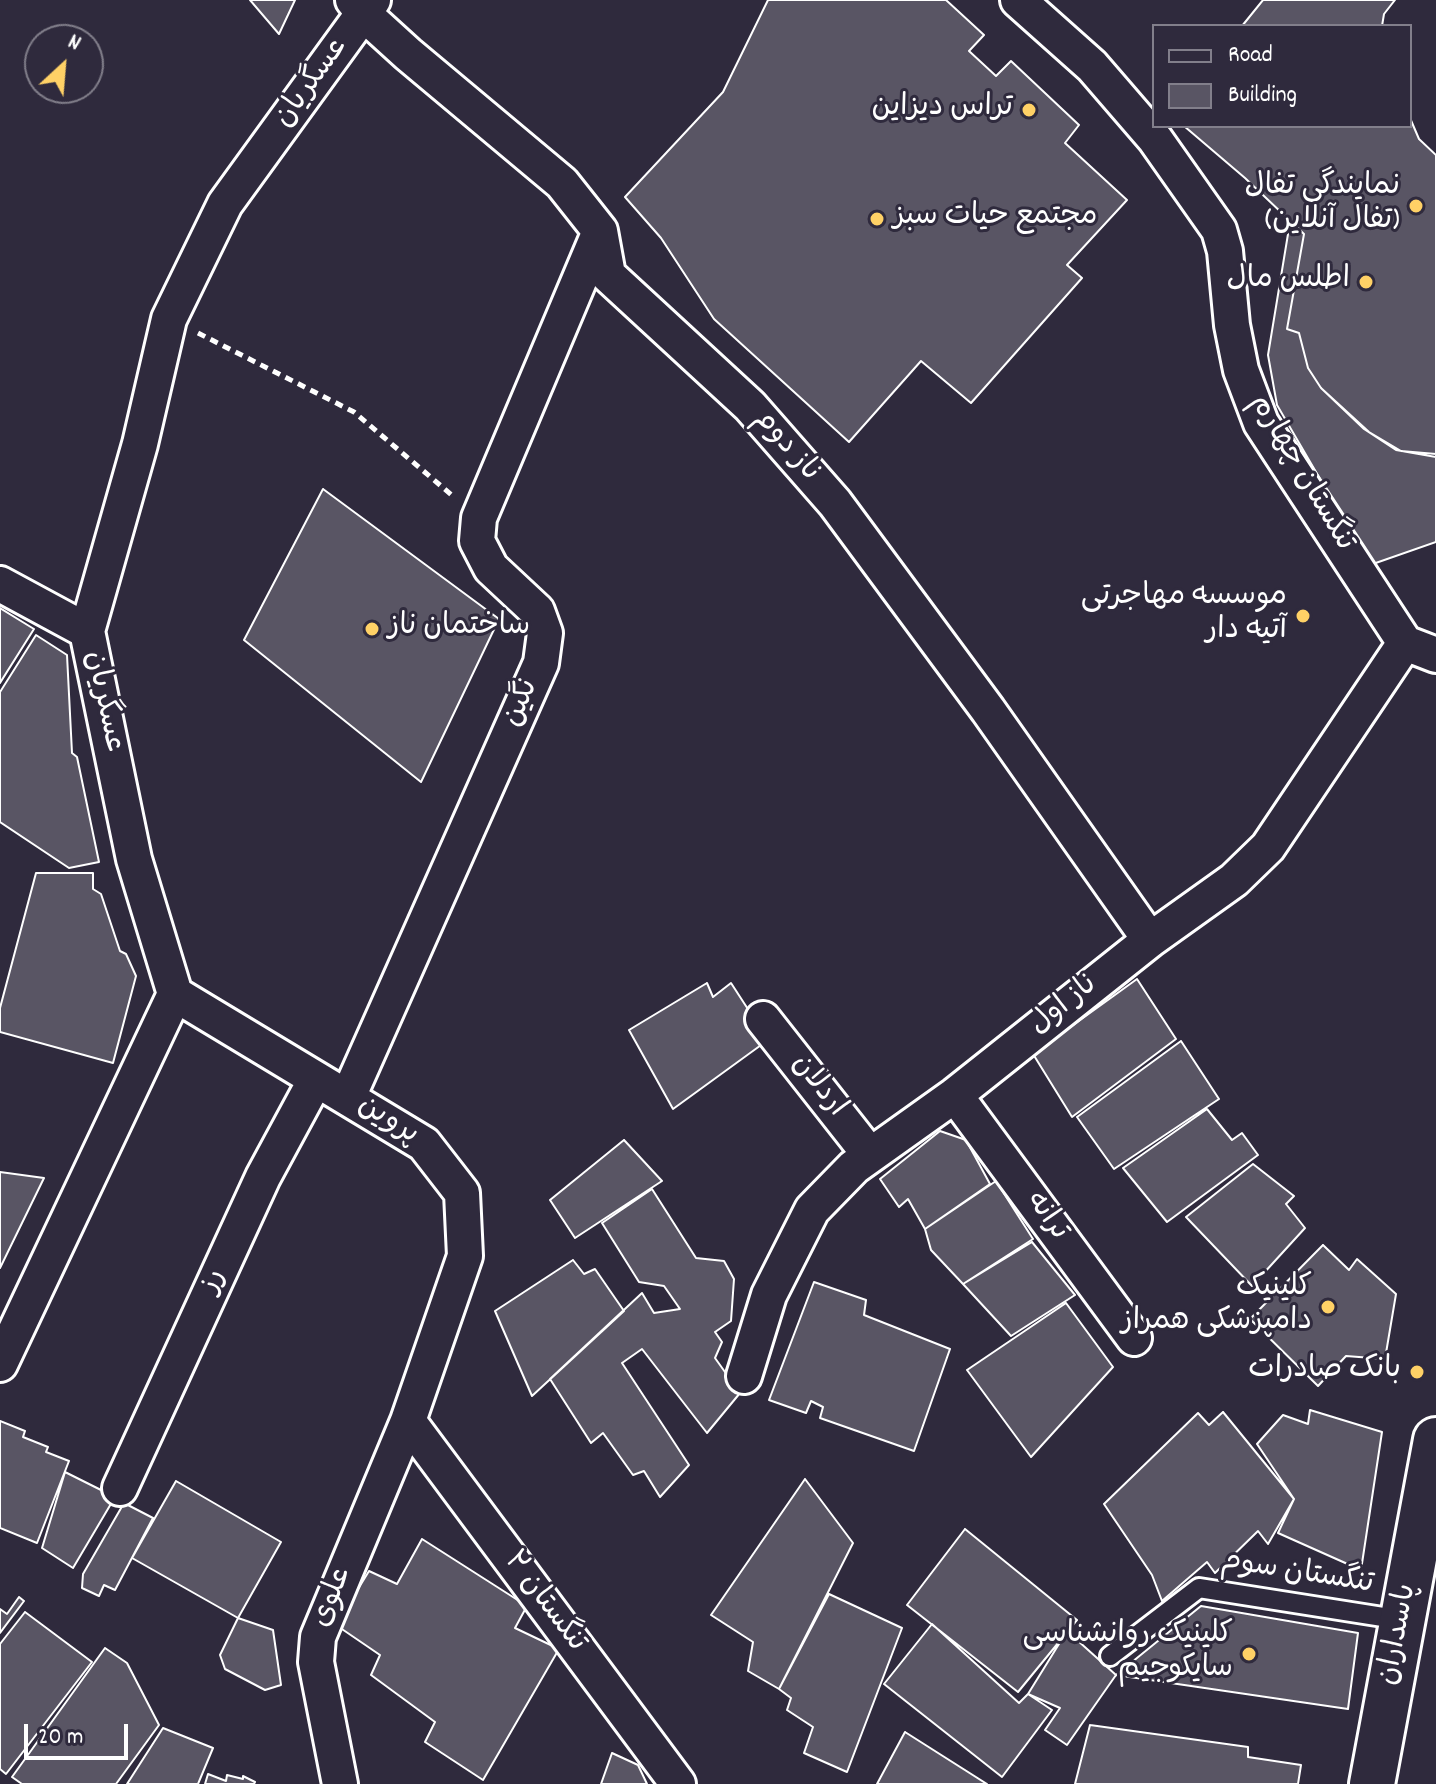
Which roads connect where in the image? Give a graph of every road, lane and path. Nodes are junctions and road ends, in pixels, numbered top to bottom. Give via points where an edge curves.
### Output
1 (1018, 0) edge
2 (363, 5) edge
3 (600, 231) junction
4 (169, 319) junction
5 (479, 518) junction
6 (0, 584) edge
7 (87, 631) junction
8 (1421, 649) edge
9 (1150, 940) junction
10 (175, 994) junction
11 (763, 1019) dead end
12 (316, 1079) junction
13 (955, 1095) junction
14 (348, 1097) junction
15 (870, 1155) junction
16 (1134, 1338) dead end
17 (0, 1364) edge
18 (744, 1376) dead end
19 (408, 1421) junction
20 (1436, 1440) edge
21 (120, 1488) dead end
22 (1402, 1620) junction
23 (1110, 1656) dead end
24 (340, 1784) edge
25 (678, 1784) edge
26 (1372, 1784) edge

1 - 8 street, تنگستان چهارم via 1092,66 1155,139 1219,230 1241,370 1261,423
2 - 3 street, ناز دوم via 562,183
2 - 4 street, عسگریان via 225,204
3 - 5 street
3 - 9 street, ناز دوم via 608,275 750,406 835,503
4 - 5 path via 354,412
4 - 7 street, عسگریان
5 - 14 street, نگین via 477,541 491,568 537,611 545,633 541,663
6 - 7 street
7 - 10 street, عسگریان via 134,859
8 - 9 street, ناز اول via 1268,847 1234,880
9 - 13 street, ناز اول
10 - 12 street, پروین
10 - 17 street
11 - 15 street, اردلان
12 - 14 street, پروین
12 - 21 street, رز via 263,1177
13 - 15 street, ناز اول
13 - 16 street, ترانه
14 - 19 street, پروین via 424,1144 462,1193 465,1256
15 - 18 street, ناز اول via 812,1210 769,1295
19 - 24 street, علوی via 318,1637 316,1662
19 - 25 street, تنگستان ۲
20 - 22 main road, پاسداران
22 - 23 lane, تنگستان سوم via 1199,1588
22 - 26 main road, پاسداران

